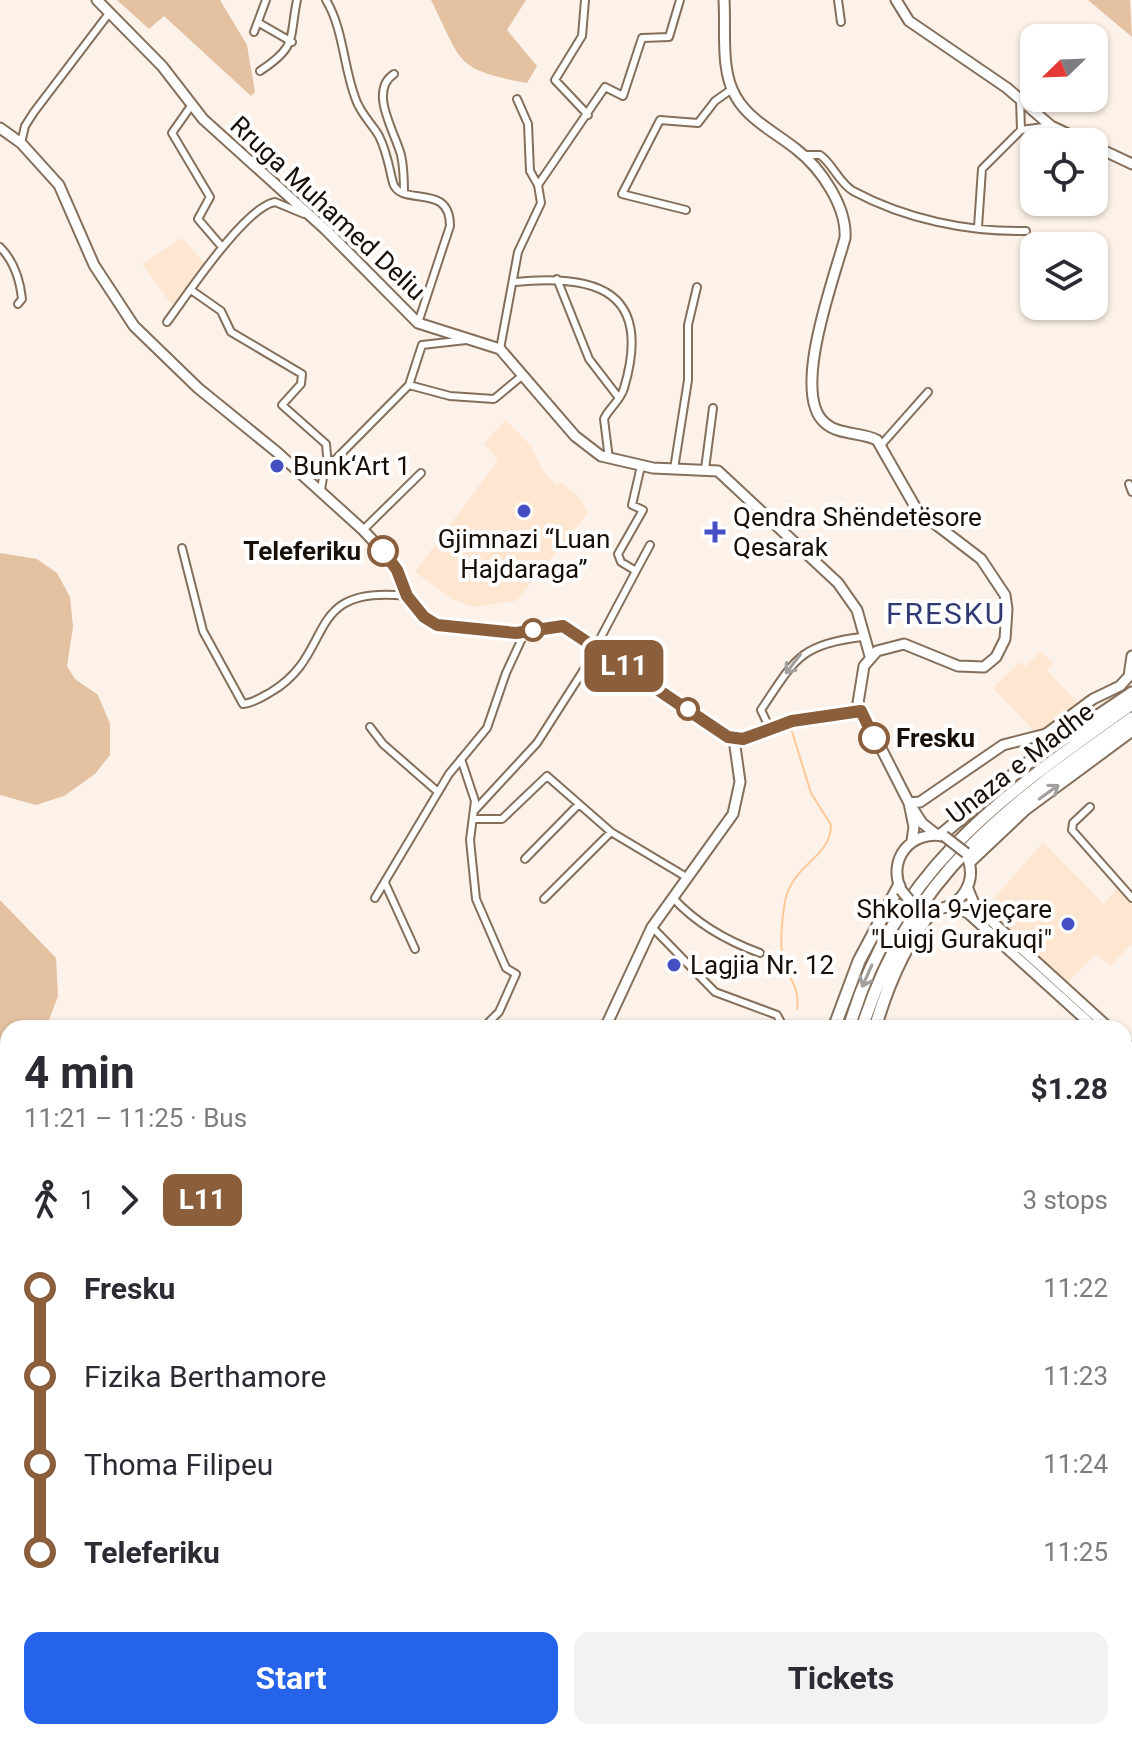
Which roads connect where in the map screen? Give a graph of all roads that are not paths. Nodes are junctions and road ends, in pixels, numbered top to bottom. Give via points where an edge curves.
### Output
1 (97, 0) edge
2 (266, 0) edge
3 (297, 0) edge
4 (326, 0) edge
5 (585, 0) edge
6 (680, 0) edge
7 (724, 0) edge
8 (838, 0) edge
9 (896, 0) edge
10 (110, 12) junction
11 (841, 22) dead end
12 (259, 23) junction
13 (254, 32) dead end
14 (292, 42) junction
15 (260, 71) dead end
16 (394, 74) dead end
17 (732, 89) junction
18 (1020, 98) edge
19 (517, 99) dead end
20 (191, 106) junction
21 (1036, 112) edge
22 (588, 115) junction
23 (1051, 126) junction
24 (0, 128) edge
25 (1036, 128) edge
26 (1055, 128) edge
27 (1020, 131) edge
28 (21, 143) junction
29 (1108, 153) edge
30 (804, 155) junction
31 (1132, 164) edge
32 (538, 185) junction
33 (404, 193) junction
34 (686, 210) dead end
35 (311, 217) junction
36 (978, 227) junction
37 (1026, 231) dead end
38 (0, 247) edge
39 (222, 247) junction
40 (557, 279) junction
41 (515, 282) junction
42 (697, 287) dead end
43 (191, 290) junction
44 (18, 304) dead end
45 (167, 322) dead end
46 (418, 323) junction
47 (469, 340) junction
48 (500, 349) junction
49 (523, 375) junction
50 (409, 385) junction
51 (928, 392) dead end
52 (619, 398) junction
53 (713, 408) dead end
54 (882, 444) junction
55 (609, 459) junction
56 (641, 466) junction
57 (328, 467) junction
58 (674, 469) junction
59 (705, 469) junction
60 (421, 473) dead end
61 (321, 490) junction
62 (363, 530) junction
63 (650, 545) dead end
64 (182, 548) dead end
65 (636, 571) junction
66 (407, 596) junction
67 (525, 632) junction
68 (862, 637) junction
69 (596, 648) junction
70 (870, 656) junction
71 (1132, 656) edge
72 (1132, 693) edge
73 (1132, 704) edge
74 (861, 711) junction
75 (1132, 718) edge
76 (370, 727) dead end
77 (770, 729) junction
78 (1132, 730) edge
79 (734, 739) junction
80 (461, 759) junction
81 (438, 792) junction
82 (908, 799) junction
83 (578, 805) junction
84 (1090, 807) dead end
85 (475, 810) junction
86 (473, 819) junction
87 (611, 832) junction
88 (940, 835) junction
89 (912, 841) junction
90 (525, 859) dead end
91 (970, 861) junction
92 (688, 878) junction
93 (385, 883) junction
94 (900, 888) junction
95 (968, 889) junction
96 (375, 898) dead end
97 (673, 898) junction
98 (1132, 898) edge
99 (544, 899) dead end
100 (950, 906) junction
101 (933, 910) junction
102 (652, 927) junction
103 (415, 949) dead end
104 (760, 953) dead end
105 (491, 1020) edge
106 (609, 1020) edge
107 (780, 1020) edge
108 (837, 1020) edge
109 (851, 1020) edge
110 (865, 1020) edge
111 (878, 1020) edge
112 (1086, 1020) edge
113 (1100, 1020) edge

1 - 10 street, Rruga Muhamed Deliu
2 - 12 street
3 - 14 street
4 - 33 street via 357,104 384,147 394,185
5 - 22 street via 582,36 555,80
6 - 22 street via 669,37 642,38 623,96 605,87
7 - 17 street
8 - 11 street
9 - 18 street via 909,21
10 - 20 street, Rruga Muhamed Deliu via 162,66
10 - 28 street via 34,112
12 - 13 street
12 - 14 street
14 - 15 street
16 - 33 street via 385,81 383,97 400,153
17 - 30 street via 752,116
17 - 34 street via 698,123 660,120 622,194
19 - 32 street via 528,124 531,177
20 - 35 street, Rruga Muhamed Deliu
20 - 39 street via 172,133 210,197 198,219
21 - 23 street
22 - 32 street
23 - 25 street
23 - 26 street
24 - 28 street
27 - 36 street via 982,169
28 - 61 street via 59,185 94,265 134,326 210,399
29 - 31 street
30 - 36 street via 820,155 853,190 912,216
30 - 54 street via 836,201 845,231 817,344 815,407 827,426 868,435
32 - 41 street via 539,208 518,252
33 - 46 street via 439,201 450,219
35 - 39 street via 272,202
35 - 46 street, Rruga Muhamed Deliu
36 - 37 street
38 - 44 street via 20,284
39 - 43 street
40 - 41 street
40 - 52 street via 589,359
40 - 52 street via 603,289 622,305 630,347
41 - 48 street
42 - 58 street via 688,325 688,380
43 - 45 street
43 - 57 street via 221,311 231,332 302,374 301,384 282,405 326,444
46 - 47 street, Rruga Muhamed Deliu
47 - 48 street, Rruga Muhamed Deliu
47 - 50 street via 425,343
48 - 49 street
49 - 50 street via 494,399 448,396
49 - 55 street via 587,448
50 - 57 street
51 - 54 street
52 - 55 street via 604,419
53 - 59 street
54 - 70 street via 917,510 971,549 991,571 1005,595 1007,628 996,657 984,667 958,666 904,644
55 - 56 street
56 - 58 street
56 - 65 street via 632,505 643,510 618,554
57 - 61 street
58 - 59 street
59 - 68 street via 718,471 830,574 857,610
60 - 62 street
61 - 62 street
62 - 66 street via 394,563
63 - 65 street
64 - 66 street via 203,631 243,704 292,679 309,656 321,625 352,598
65 - 69 street
66 - 67 street via 437,625
67 - 69 street via 563,626
67 - 80 street via 492,718
68 - 70 street
68 -> 77 street via 830,641 797,657 761,710
69 - 79 street
69 - 85 street via 523,761
70 - 74 street via 858,684
71 - 82 street via 1129,676 1120,686 1046,734 1003,745 920,802
72 - 88 highway via 1034,758
73 -> 109 highway, Unaza e Madhe via 990,809 935,865 888,934
74 - 77 street
74 - 82 street
75 - 110 highway via 1004,813 946,870 897,942
76 - 81 street
77 - 79 street
91 -> 78 highway via 1025,809
79 - 92 street via 737,803
80 - 81 street
80 - 85 street
81 - 93 street
82 - 88 street via 922,823
82 - 89 street
83 - 86 street via 547,776 502,819
83 - 87 street
83 - 90 street
84 - 98 street via 1072,830
85 - 86 street
86 - 105 street via 476,899 506,968 516,974
87 - 92 street
87 - 99 street
88 - 89 street
88 - 91 street, bridge via 960,845
89 - 94 street via 897,863
91 - 95 street
92 - 97 street
93 - 96 street
93 - 103 street
94 - 101 street, bridge via 911,902
94 - 108 highway via 859,961
95 - 100 street
95 - 113 street via 975,906
97 - 102 street
97 - 104 street via 693,918
100 - 101 street
100 - 112 street via 974,918
101 - 111 highway via 899,964
102 - 106 street
102 - 107 street via 722,997

